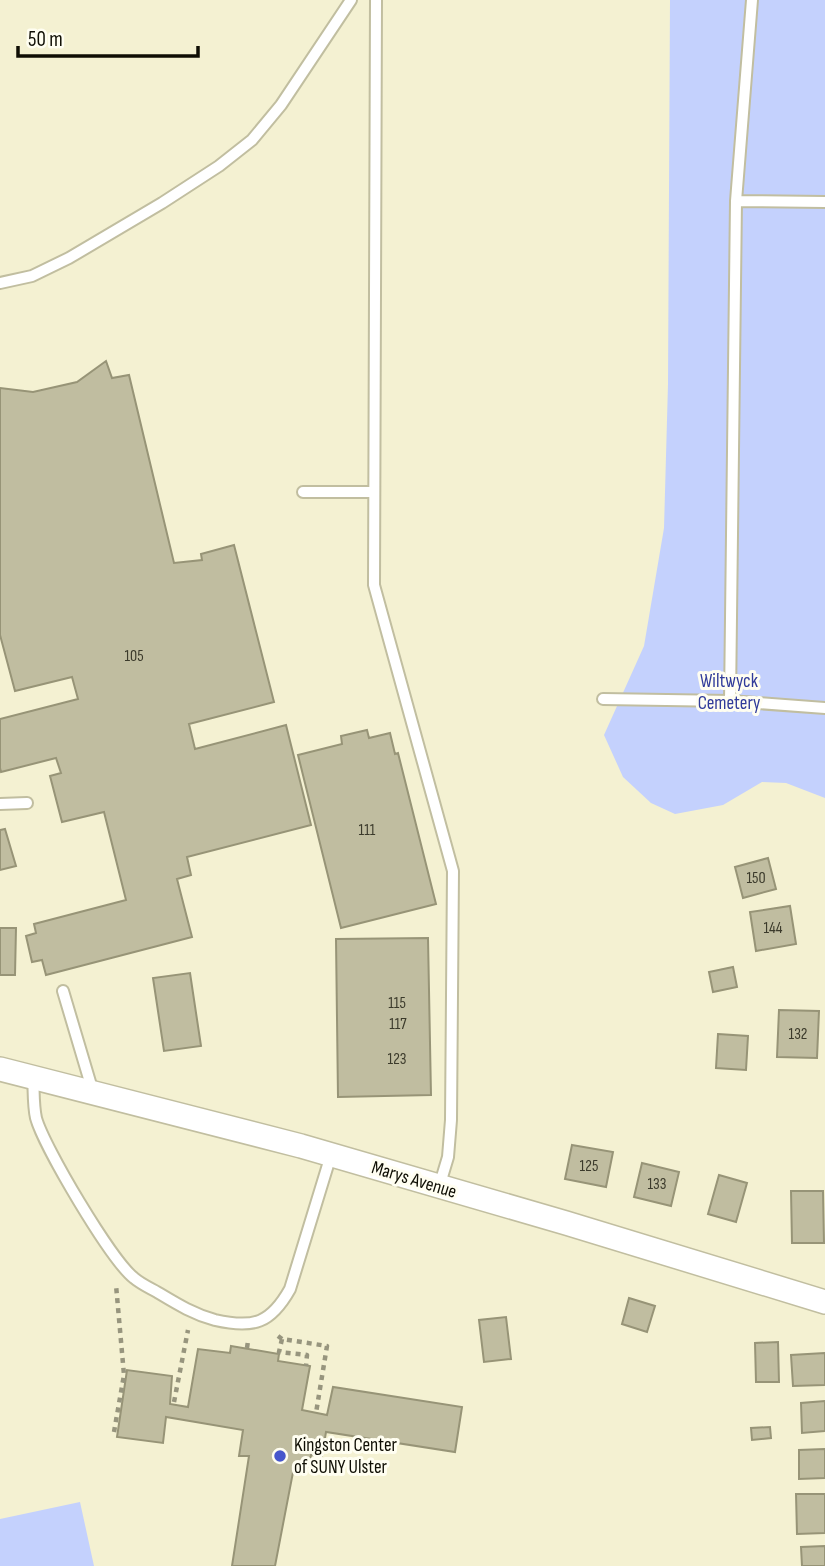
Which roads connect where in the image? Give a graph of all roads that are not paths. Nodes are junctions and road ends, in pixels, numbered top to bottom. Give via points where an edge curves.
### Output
1 (351, 0) edge
2 (376, 0) edge
3 (752, 0) edge
4 (736, 201) junction
5 (825, 202) edge
6 (0, 284) edge
7 (303, 492) dead end
8 (373, 492) junction
9 (603, 699) dead end
10 (730, 701) junction
11 (825, 708) edge
12 (27, 803) dead end
13 (0, 804) edge
14 (63, 991) dead end
15 (0, 1069) edge
16 (33, 1076) junction
17 (93, 1093) junction
18 (331, 1155) junction
19 (439, 1187) junction
20 (825, 1302) edge

1 - 6 lane via 281,106 252,140 162,203 69,258 32,276
2 - 8 lane
3 - 4 lane
4 - 5 lane
4 - 10 lane
7 - 8 lane
8 - 19 lane via 374,585 453,871 451,1120 448,1157
9 - 10 lane
10 - 11 lane
12 - 13 lane
14 - 17 lane
15 - 16 street, Marys Avenue
16 - 17 street, Marys Avenue
16 - 18 lane via 36,1119 117,1260 134,1278 195,1314 225,1322 265,1320 279,1309 290,1289
17 - 18 street, Marys Avenue
18 - 19 street, Marys Avenue
19 - 20 street, Marys Avenue

